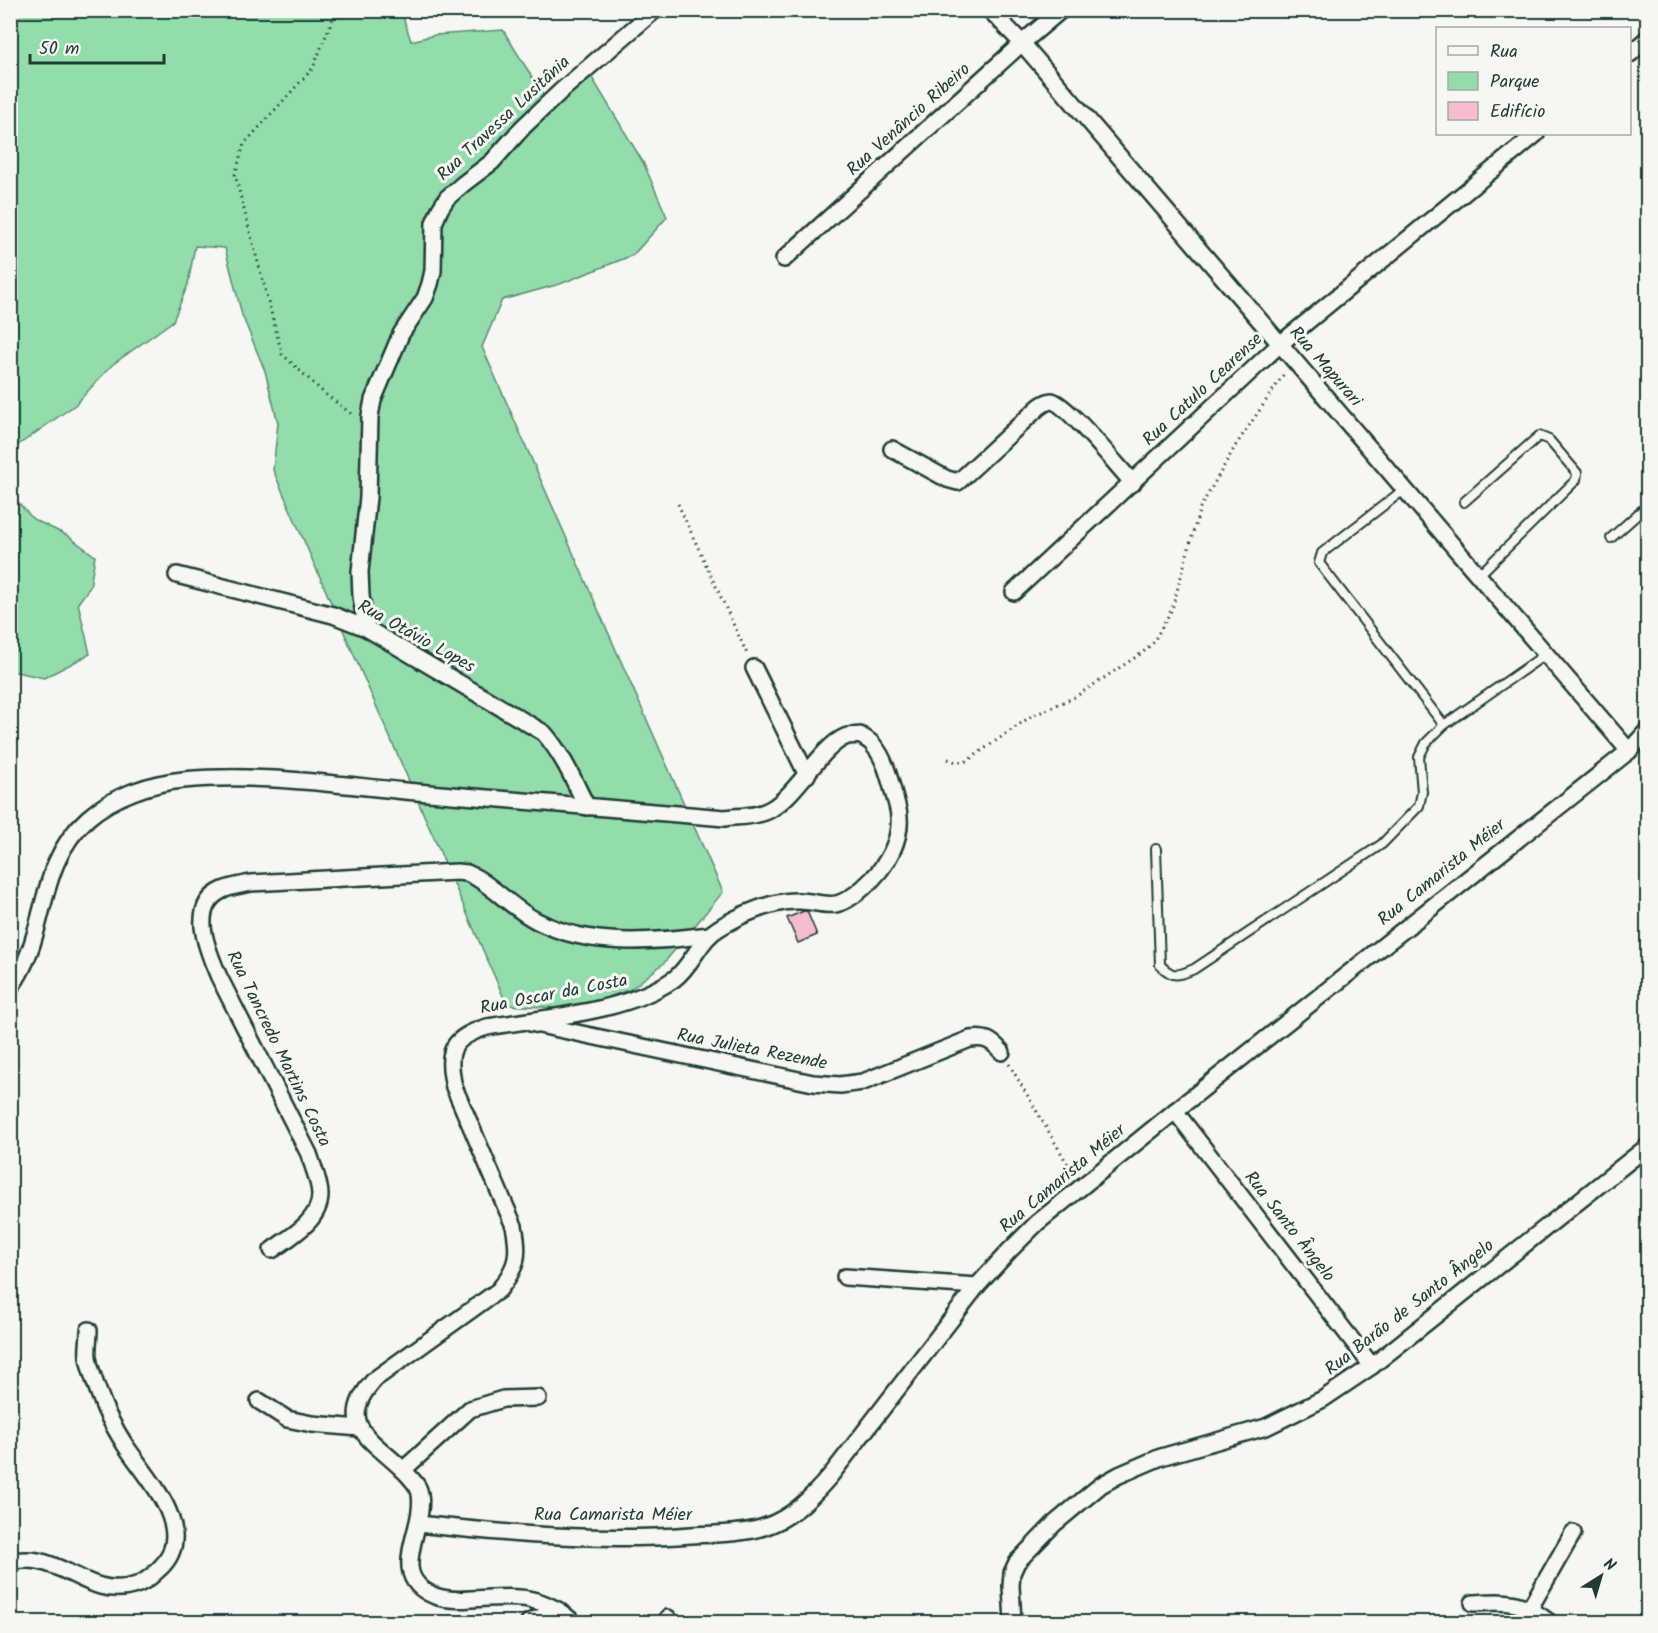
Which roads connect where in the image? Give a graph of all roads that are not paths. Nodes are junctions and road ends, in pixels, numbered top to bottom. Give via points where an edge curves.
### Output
1 (655, 10) edge
2 (990, 10) edge
3 (1061, 10) edge
4 (1647, 38) edge
5 (1022, 43) junction
6 (1631, 52) edge
7 (1535, 135) edge
8 (784, 259) dead end
9 (1280, 344) junction
10 (891, 449) dead end
11 (1133, 483) junction
12 (1406, 490) junction
13 (1464, 502) dead end
14 (1647, 505) edge
15 (1611, 538) dead end
16 (177, 575) dead end
17 (1479, 576) junction
18 (1014, 592) dead end
19 (366, 628) junction
20 (1546, 654) junction
21 (754, 668) road end
22 (1444, 725) junction
23 (1647, 730) edge
24 (1629, 751) junction
25 (807, 775) junction
26 (587, 807) junction
27 (1156, 849) dead end
28 (710, 935) junction
29 (10, 988) edge
30 (521, 1021) junction
31 (1002, 1052) road end
32 (1175, 1111) junction
33 (1647, 1146) edge
34 (272, 1250) dead end
35 (845, 1277) dead end
36 (977, 1286) junction
37 (89, 1330) dead end
38 (1372, 1366) junction
39 (538, 1398) dead end
40 (259, 1401) dead end
41 (360, 1428) junction
42 (403, 1470) junction
43 (418, 1524) junction
44 (1573, 1533) dead end
45 (10, 1561) edge
46 (1473, 1603) dead end
47 (1530, 1608) junction
48 (558, 1610) junction
49 (529, 1623) edge
50 (573, 1623) edge
51 (1013, 1623) edge
52 (1549, 1623) edge

1 - 19 street, Rua Travessa Lusitânia via 561,91 440,209 434,224 430,284 401,334 373,400 360,572
2 - 5 street, Rua Mapurari
3 - 5 street, Rua Venâncio Ribeiro
4 - 6 street
5 - 8 street, Rua Venâncio Ribeiro
5 - 9 street, Rua Mapurari
7 - 9 street, Rua Catulo Cearense
9 - 11 street, Rua Catulo Cearense
9 - 12 street, Rua Mapurari
10 - 11 street via 958,482 1039,407 1052,402 1067,411
11 - 18 street, Rua Catulo Cearense
12 - 17 street, Rua Mapurari
12 - 22 lane via 1322,553 1319,563
13 - 17 lane via 1539,436 1549,440 1577,473 1576,480
14 - 15 lane
16 - 19 street, Rua Otávio Lopes via 324,613
17 - 20 street, Rua Mapurari
19 - 26 street, Rua Otávio Lopes via 544,733 567,765
20 - 22 lane
20 - 24 street, Rua Mapurari
21 - 25 street
22 - 27 lane via 1426,743 1419,757 1419,806 1382,844 1180,975 1167,973 1160,965
23 - 24 street, Rua Camarista Méier
24 - 32 street, Rua Camarista Méier
25 - 26 street, Rua Oscar da Costa via 769,811 750,816 725,818
25 - 28 street, Rua Oscar da Costa via 846,737 860,735 874,745 898,811 897,836 886,863 874,879 845,901 828,905 799,901 775,904 747,914
26 - 29 street, Rua Oscar da Costa via 268,778 184,780 152,785 90,816 62,848 33,941
28 - 30 street, Rua Oscar da Costa via 677,977 653,992 598,1008
28 - 34 street, Rua Tancredo Martins Costa via 631,942 564,931 538,922 477,878 457,872 251,883 211,898 203,910 208,952 309,1154 320,1196 315,1214
30 - 31 street, Rua Julieta Rezende via 801,1081 840,1085 863,1082 970,1039 983,1037
30 - 41 street, Rua Oscar da Costa via 462,1036 450,1055 454,1087 514,1226 517,1262 499,1290 375,1379 358,1403 356,1416
32 - 36 street, Rua Camarista Méier via 1037,1223
32 - 38 street, Rua Santo Ângelo
33 - 38 street, Rua Barão de Santo Ângelo
35 - 36 street
36 - 43 street, Rua Camarista Méier via 810,1499 762,1528 645,1539 516,1535
37 - 45 street via 88,1357 102,1402 172,1520 171,1553 150,1578 117,1589 94,1585 40,1561
38 - 51 street, Rua Barão de Santo Ângelo via 1285,1419 1161,1457 1101,1485 1054,1524 1017,1562 1011,1586
39 - 42 street via 502,1399 470,1409
40 - 41 street via 287,1419
41 - 42 street
42 - 43 street via 420,1495
43 - 48 street via 409,1568 423,1589 455,1600 531,1598
44 - 47 street
46 - 47 street via 1513,1603
47 - 52 street
48 - 49 street
48 - 50 street

